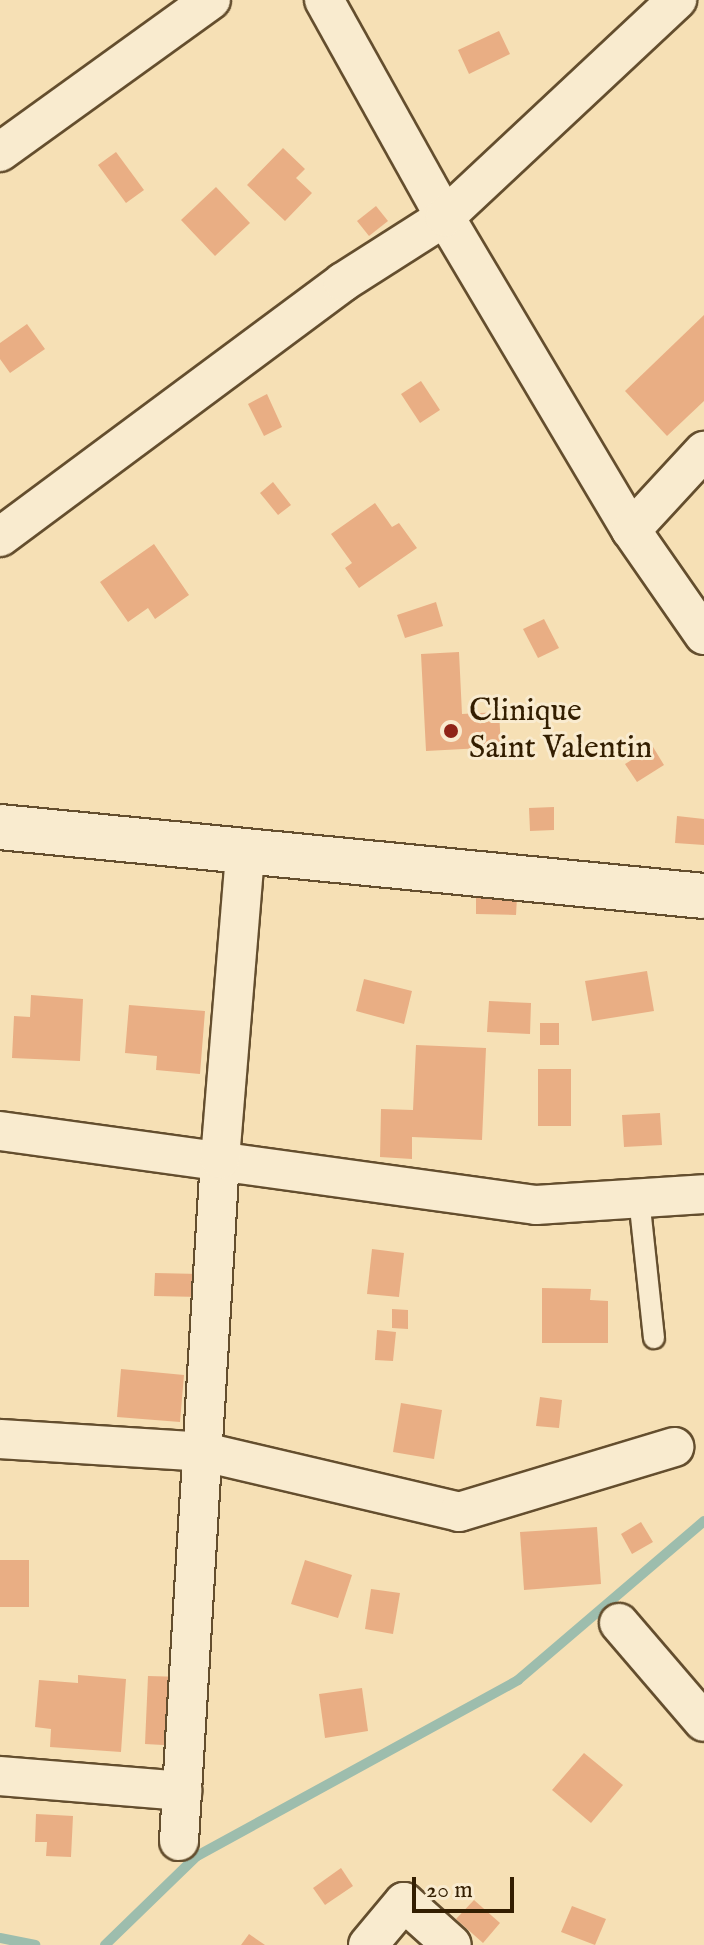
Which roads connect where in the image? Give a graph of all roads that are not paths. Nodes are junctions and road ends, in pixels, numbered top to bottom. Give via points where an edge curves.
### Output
1 (211, 0) edge
2 (324, 0) edge
3 (677, 0) edge
4 (0, 152) edge
5 (445, 217) junction
6 (704, 451) edge
7 (631, 530) junction
8 (0, 537) edge
9 (704, 635) edge
10 (0, 827) edge
11 (245, 853) junction
12 (704, 896) edge
13 (0, 1131) edge
14 (220, 1159) junction
15 (704, 1194) edge
16 (639, 1198) junction
17 (654, 1338) dead end
18 (0, 1439) edge
19 (674, 1447) dead end
20 (204, 1452) junction
21 (619, 1623) dead end
22 (704, 1722) edge
23 (0, 1776) edge
24 (182, 1791) junction
25 (179, 1841) dead end
26 (368, 1945) edge
27 (452, 1945) edge

1 - 4 street
2 - 5 street
3 - 5 street
5 - 7 street
5 - 8 street via 343,282
6 - 7 street
7 - 9 street
10 - 11 street
11 - 12 street
11 - 14 street
13 - 14 street
14 - 16 street via 536,1205
14 - 20 street
15 - 16 street
16 - 17 lane
18 - 20 street
19 - 20 street via 459,1512
20 - 24 street
21 - 22 street
23 - 24 street
24 - 25 street
26 - 27 street via 404,1902

